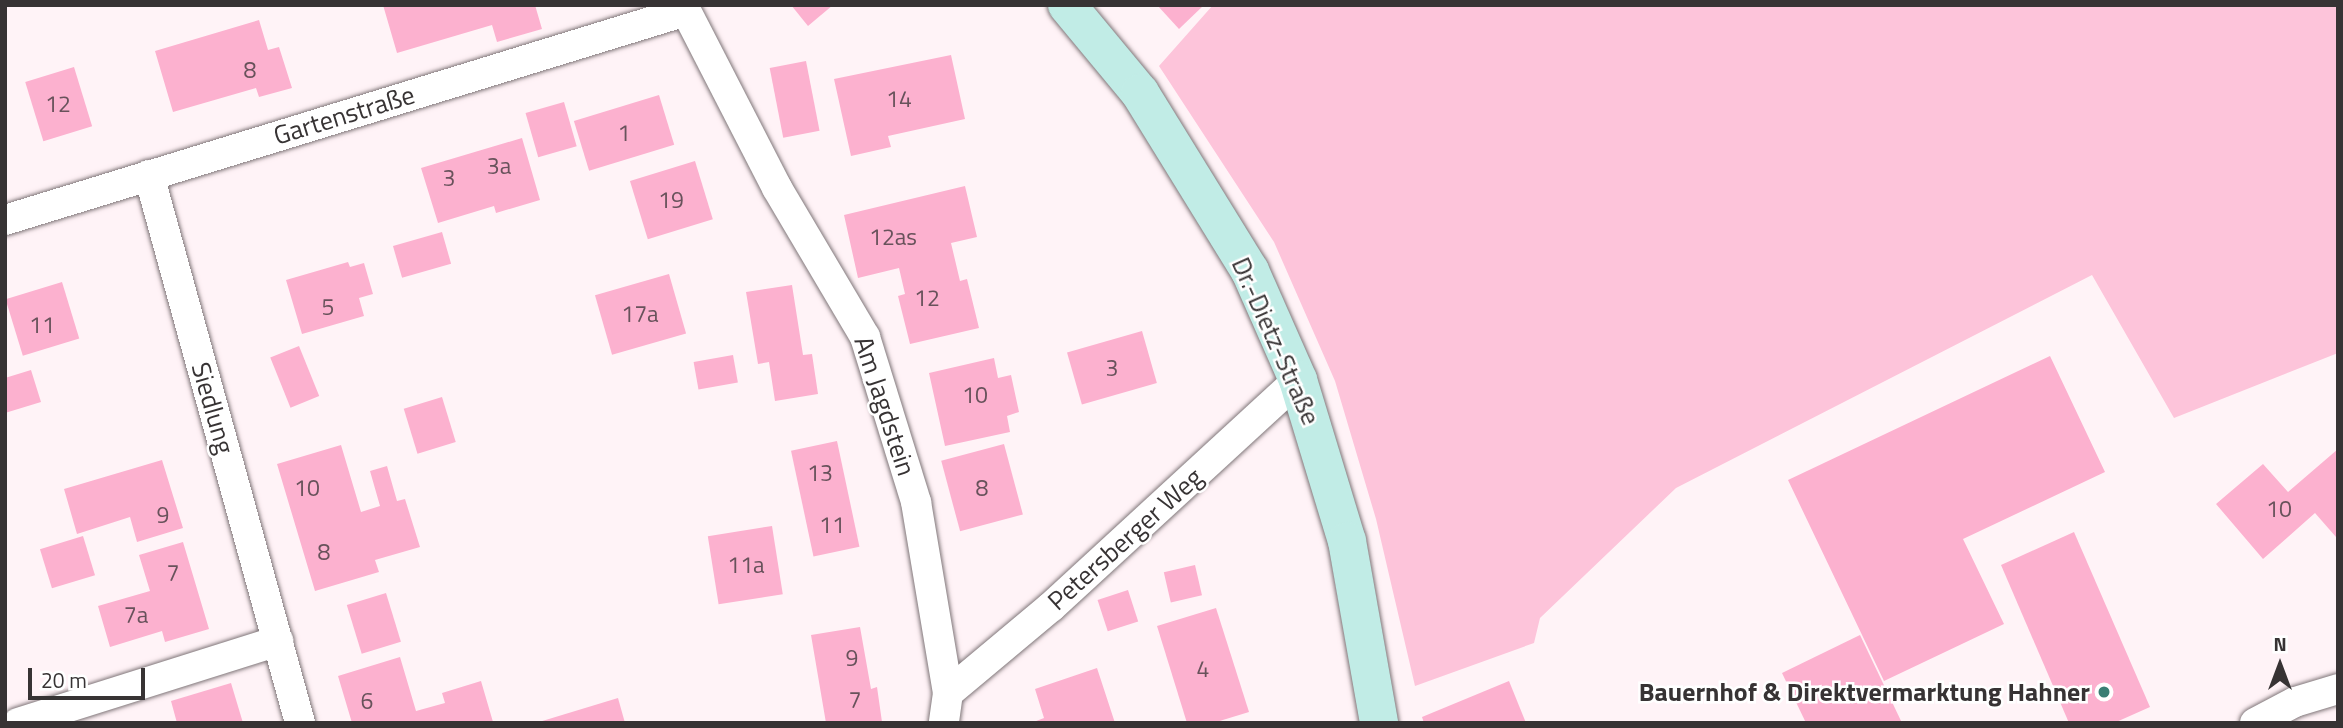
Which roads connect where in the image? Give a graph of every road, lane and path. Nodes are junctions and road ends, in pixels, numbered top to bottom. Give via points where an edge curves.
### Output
1 (1067, 5) edge
2 (683, 8) edge
3 (149, 175) junction
4 (5, 220) edge
5 (1298, 380) junction
6 (278, 640) junction
7 (2338, 689) edge
8 (948, 693) junction
9 (19, 723) edge
10 (300, 723) edge
11 (944, 723) edge
12 (1379, 723) edge
13 (2255, 723) edge

1 - 5 main road, Dr.-Dietz-Straße via 1140,93 1250,271
2 - 3 street, Gartenstraße
2 - 8 street, Am Jagdstein via 777,188 865,337 916,502
3 - 4 street, Gartenstraße
3 - 6 street, Siedlung
5 - 8 street, Petersberger Weg via 1061,598
5 - 12 main road, Dr.-Dietz-Straße via 1348,541
6 - 9 street
6 - 10 street, Siedlung
7 - 13 street via 2295,702
8 - 11 street, Am Jagdstein

